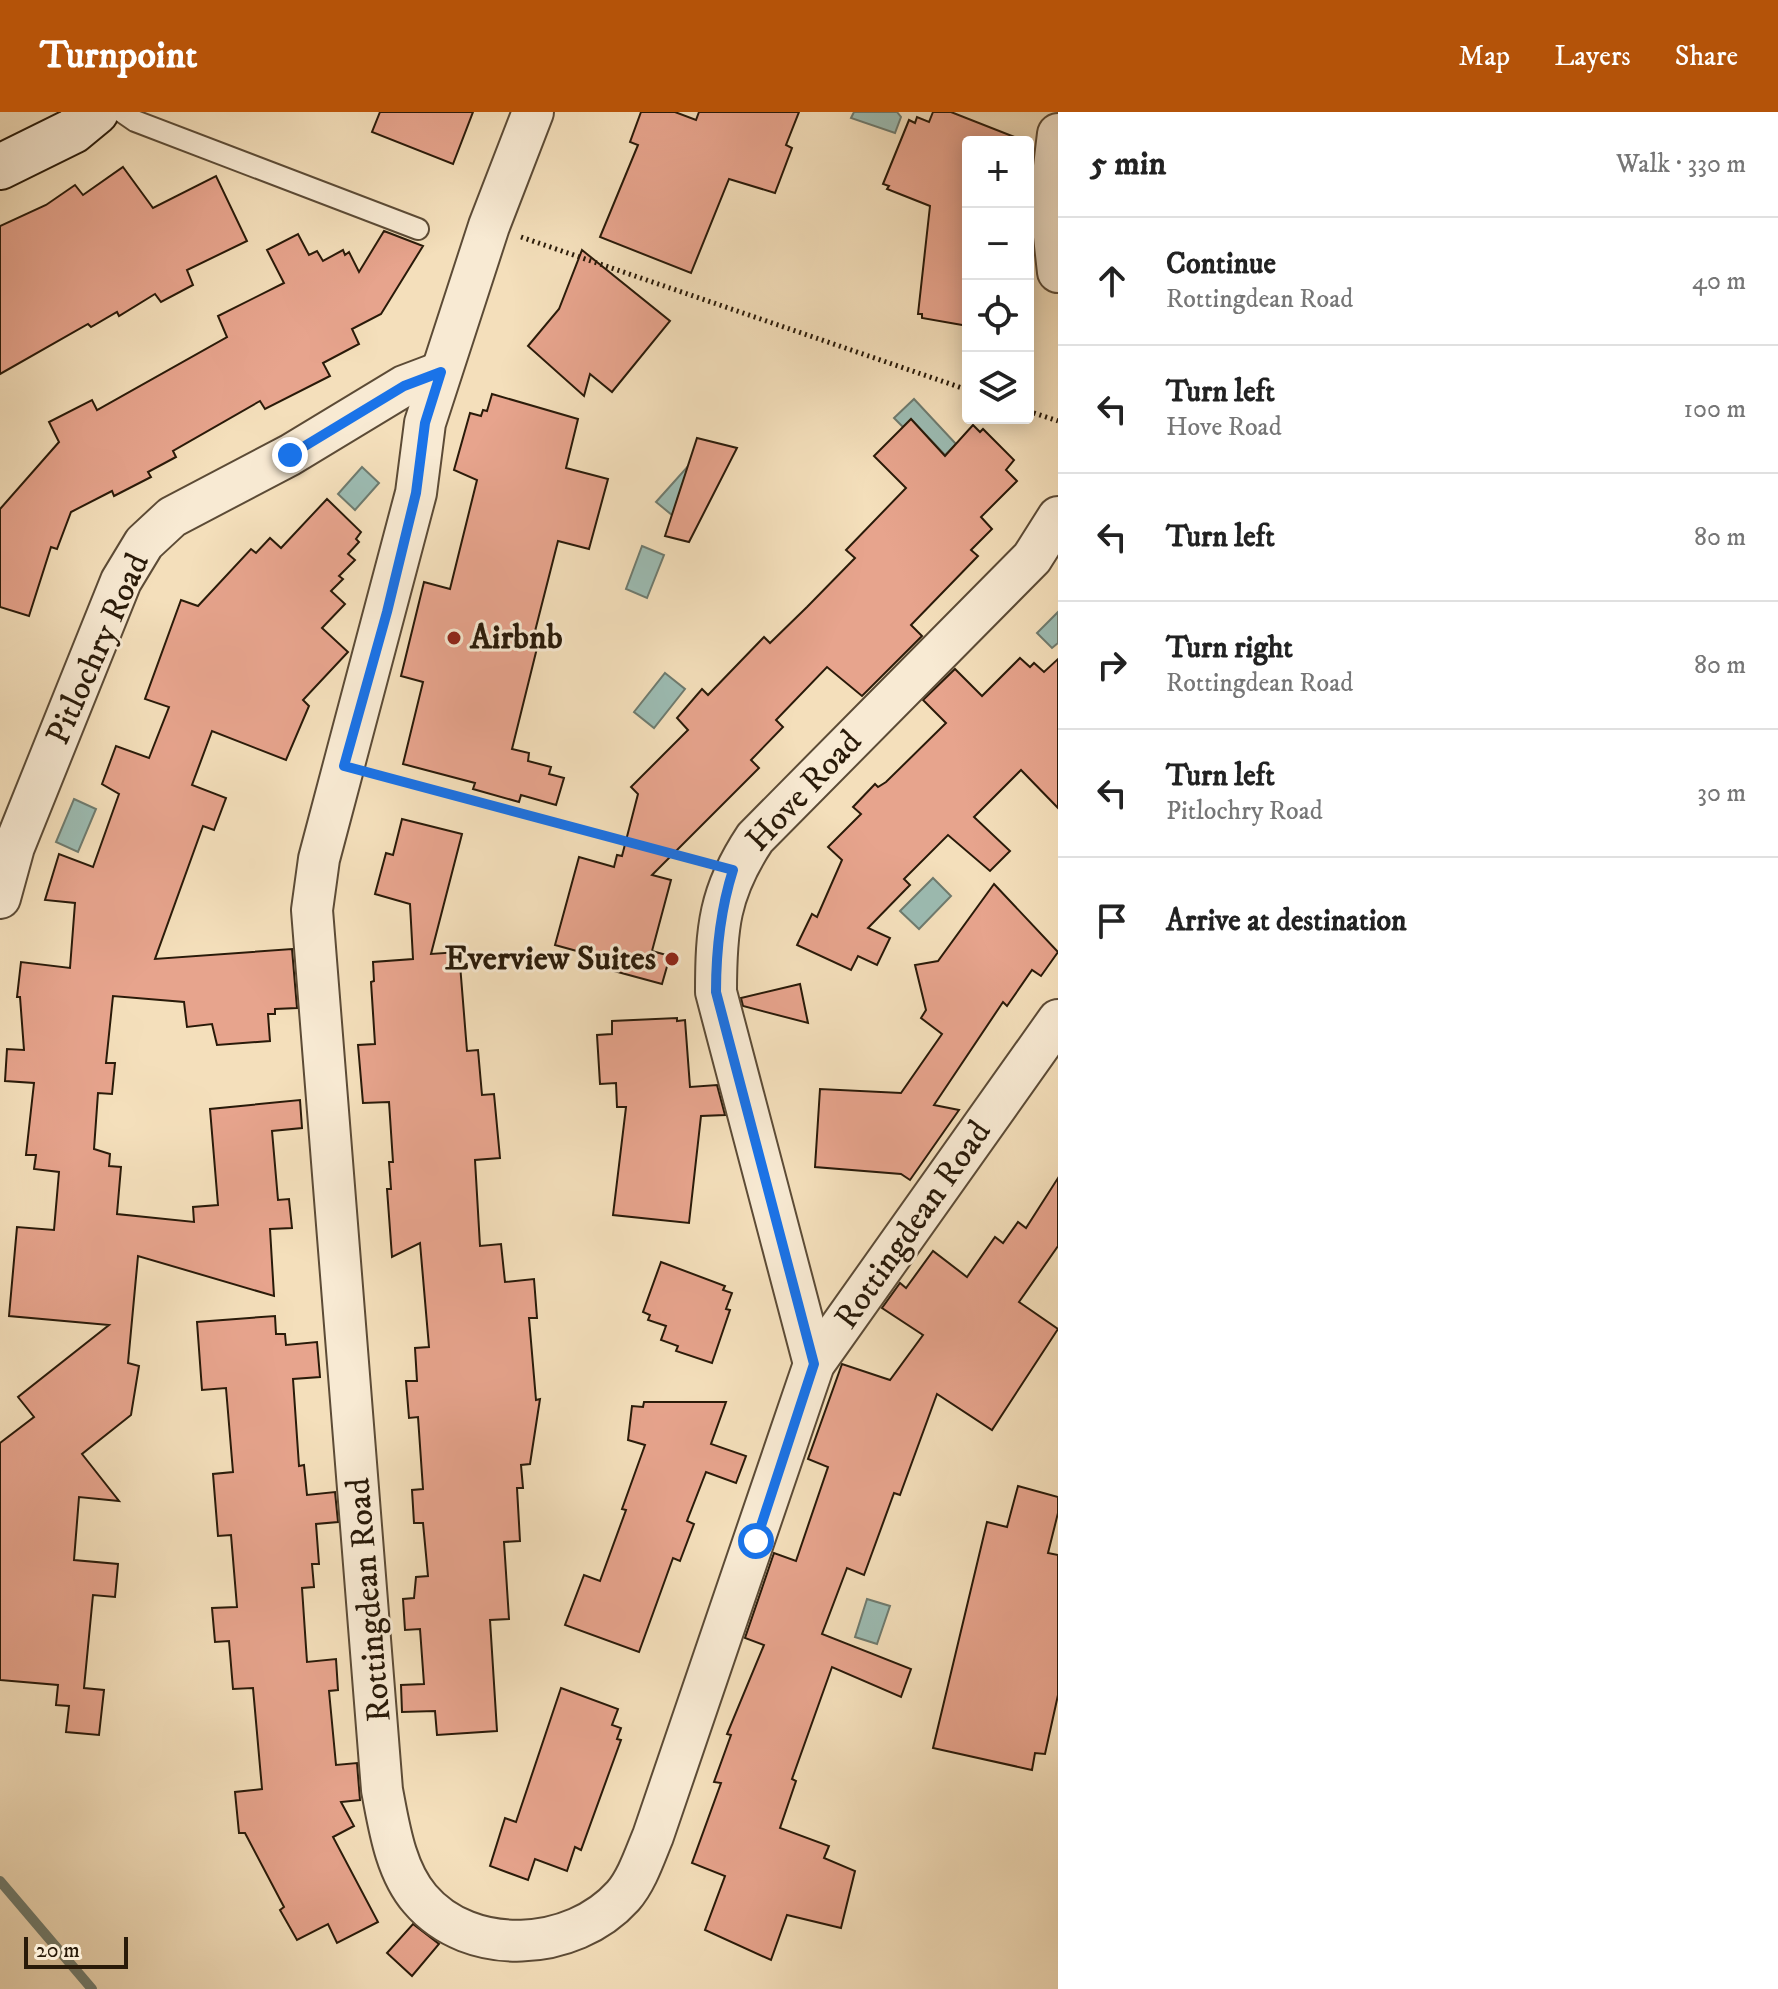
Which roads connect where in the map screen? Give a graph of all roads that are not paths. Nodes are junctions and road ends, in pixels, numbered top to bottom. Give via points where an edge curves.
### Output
1 (96, 112) edge
2 (122, 112) edge
3 (533, 112) edge
4 (1058, 134) edge
5 (0, 167) edge
6 (418, 229) dead end
7 (1058, 272) edge
8 (441, 372) junction
9 (1058, 517) edge
10 (0, 898) edge
11 (1058, 1020) edge
12 (814, 1364) junction

1 - 5 street via 73,131
2 - 6 lane
3 - 8 street, Rottingdean Road
4 - 7 street via 1050,200
8 - 10 street, Pitlochry Road via 404,386 290,455 172,517 144,543 121,581 14,847
8 - 12 street, Rottingdean Road via 425,423 416,493 387,612 319,859 312,910 382,1790 405,1876 442,1920 486,1939 533,1940 586,1925 625,1893 653,1836
9 - 12 street, Hove Road via 1032,558 755,838 733,870 723,904 716,992
11 - 12 street, Rottingdean Road

